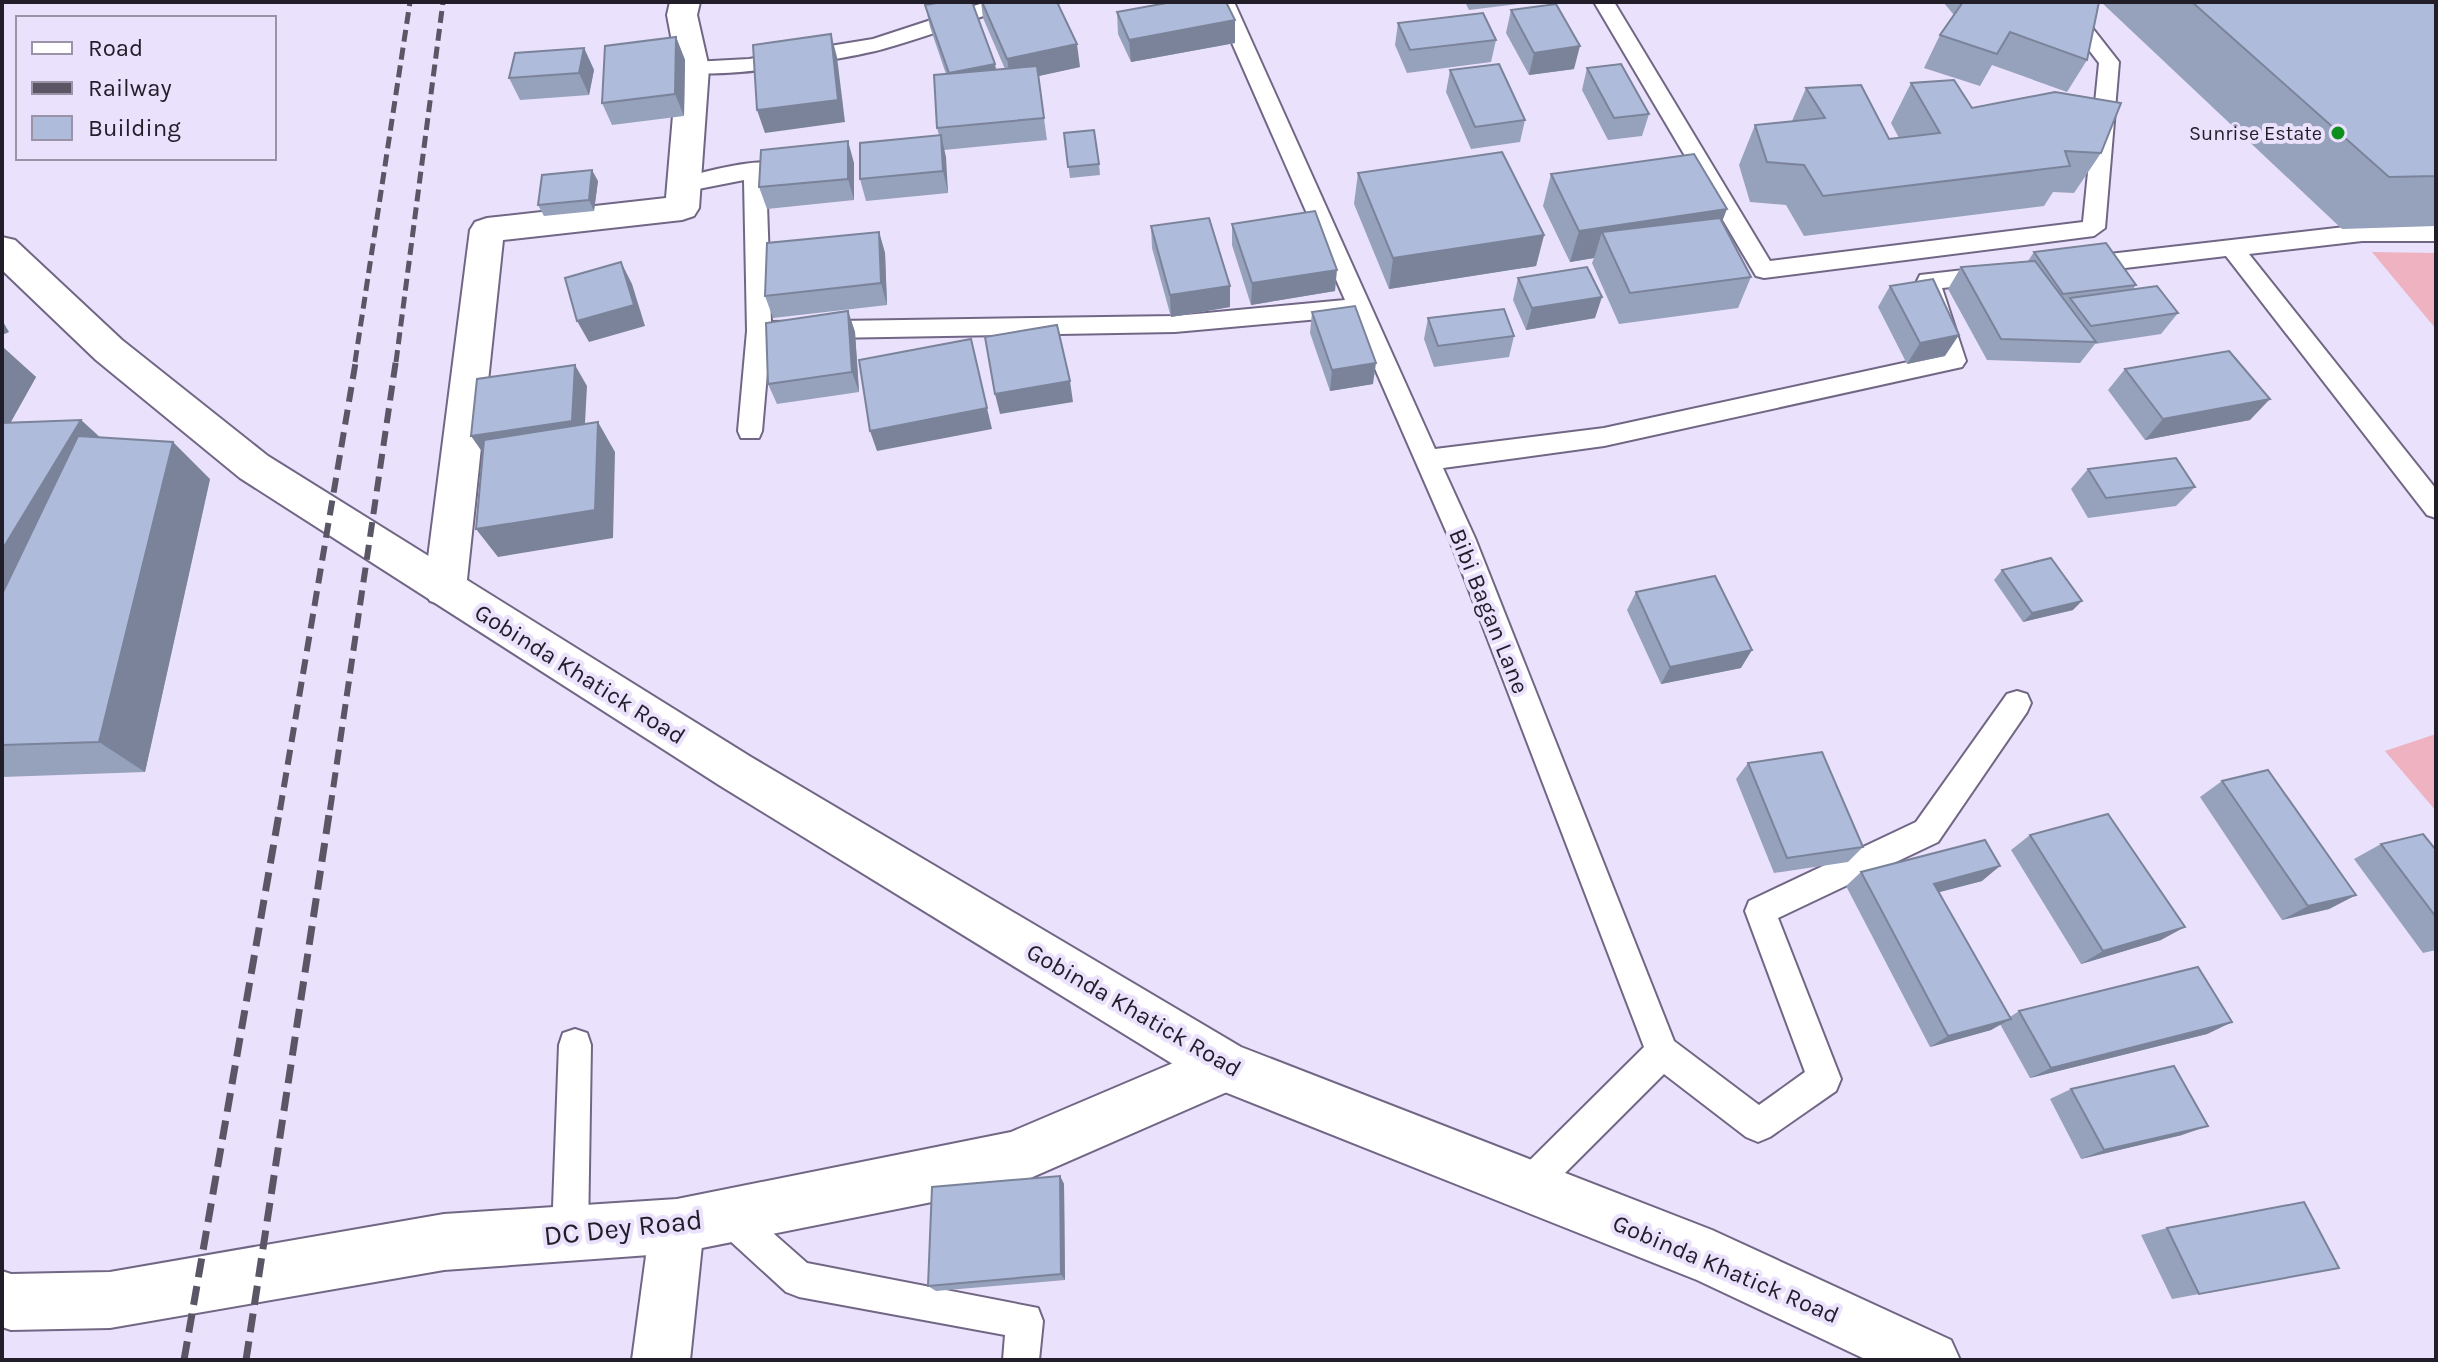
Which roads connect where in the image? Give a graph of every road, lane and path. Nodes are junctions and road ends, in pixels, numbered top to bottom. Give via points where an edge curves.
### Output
1 (685, 2) edge
2 (1005, 2) edge
3 (1224, 2) edge
4 (1604, 2) edge
5 (2062, 2) edge
6 (693, 68) junction
7 (787, 166) edge
8 (755, 168) junction
9 (683, 185) junction
10 (2436, 233) edge
11 (2231, 247) junction
12 (2, 249) edge
13 (2061, 267) edge
14 (2016, 272) edge
15 (1360, 307) junction
16 (759, 331) junction
17 (750, 431) dead end
18 (1427, 460) junction
19 (2436, 508) edge
20 (445, 589) junction
21 (2017, 703) dead end
22 (575, 1045) dead end
23 (1662, 1052) junction
24 (1225, 1067) junction
25 (1528, 1186) junction
26 (702, 1221) junction
27 (570, 1234) junction
28 (2, 1299) edge
29 (661, 1360) edge
30 (1021, 1360) edge
31 (1931, 1360) edge

1 - 6 main road via 682,15
2 - 6 lane via 876,45 749,65
3 - 15 lane, Bibi Bagan Lane
4 - 5 lane via 1764,270 2094,228 2109,62
6 - 9 main road
7 - 8 lane
8 - 9 lane
8 - 16 lane
9 - 20 main road via 682,208 487,230
10 - 11 lane via 2362,233
11 - 13 lane
11 - 19 lane
12 - 20 main road, Gobinda Khatick Road via 109,350 254,467
14 - 18 lane via 1928,281 1954,361 1604,437
15 - 16 lane via 1175,324
15 - 18 lane, Bibi Bagan Lane
16 - 17 lane
18 - 23 lane, Bibi Bagan Lane
20 - 24 main road, Gobinda Khatick Road
21 - 23 lane via 1927,832 1760,911 1824,1079 1758,1125
22 - 27 lane
23 - 25 lane
24 - 25 main road, Gobinda Khatick Road
24 - 26 main road, DC Dey Road via 1012,1159
25 - 31 main road, Gobinda Khatick Road via 1712,1258
26 - 27 main road, DC Dey Road
26 - 29 main road
26 - 30 lane via 799,1279 1025,1321
27 - 28 main road, DC Dey Road via 444,1242 110,1300

